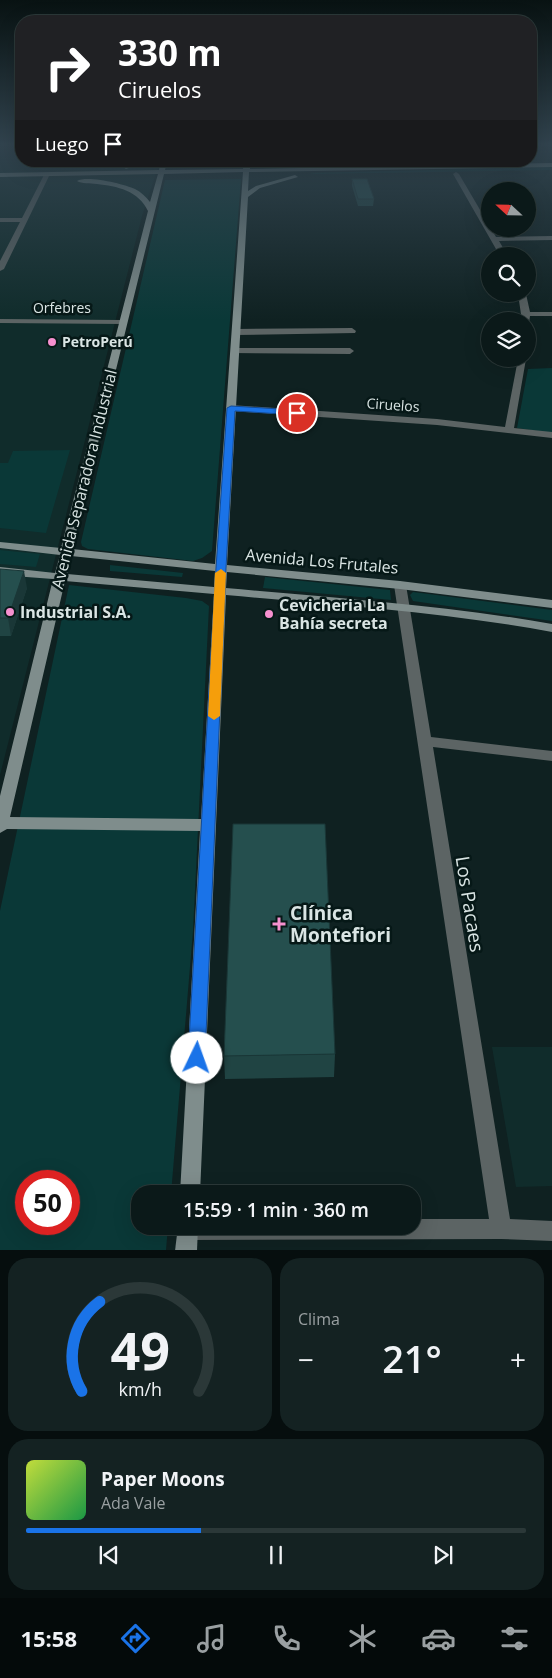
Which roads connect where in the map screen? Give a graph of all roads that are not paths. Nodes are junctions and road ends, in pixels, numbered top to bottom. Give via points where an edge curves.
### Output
1 (32, 204) edge
2 (148, 204) edge
3 (154, 204) edge
4 (244, 204) edge
5 (474, 204) edge
6 (152, 212) junction
7 (0, 220) edge
8 (24, 220) junction
9 (552, 238) edge
10 (495, 240) junction
11 (499, 247) edge
12 (0, 270) edge
13 (552, 314) edge
14 (536, 316) edge
15 (0, 321) edge
16 (123, 322) junction
17 (352, 331) dead end
18 (236, 332) junction
19 (234, 351) junction
20 (350, 351) dead end
21 (521, 367) edge
22 (231, 408) junction
23 (509, 429) junction
24 (552, 435) edge
25 (0, 545) edge
26 (66, 552) junction
27 (221, 568) junction
28 (0, 571) edge
29 (60, 577) junction
30 (400, 584) junction
31 (220, 591) junction
32 (552, 604) edge
33 (403, 608) junction
34 (552, 628) edge
35 (423, 741) junction
36 (552, 756) edge
37 (0, 825) edge
38 (209, 826) junction
39 (190, 1185) edge
40 (501, 1229) junction
41 (552, 1231) edge
42 (187, 1236) edge

1 - 8 street
2 - 6 main road
3 - 6 main road, Avenida Separadora Industrial
4 - 18 main road
5 - 10 street
6 - 16 main road, Avenida Separadora Industrial
7 - 8 street
8 - 12 street
9 - 10 street
10 - 11 street
13 - 14 street
15 - 16 street, Orfebres
16 - 26 main road, Avenida Separadora Industrial
17 - 18 street
18 - 19 main road
19 - 20 street
19 - 22 main road
21 - 23 street
22 - 23 street, Ciruelos
22 - 27 main road
23 - 24 street, Ciruelos
25 - 26 main road, Avenida Los Frutales
26 - 27 main road, Avenida Los Frutales
26 - 29 main road, Avenida Separadora Industrial
27 - 30 main road, Avenida Los Frutales
27 - 31 main road
28 - 29 main road
29 - 31 main road
29 - 37 main road, Avenida Separadora Industrial
30 - 32 main road, Avenida Los Frutales
30 - 33 street, Los Pacaes
31 - 33 main road
31 - 38 main road
33 - 34 main road
33 - 35 street, Los Pacaes
35 - 36 street
35 - 40 street, Los Pacaes
37 - 38 main road
38 - 39 main road
40 - 41 street
40 - 42 street

